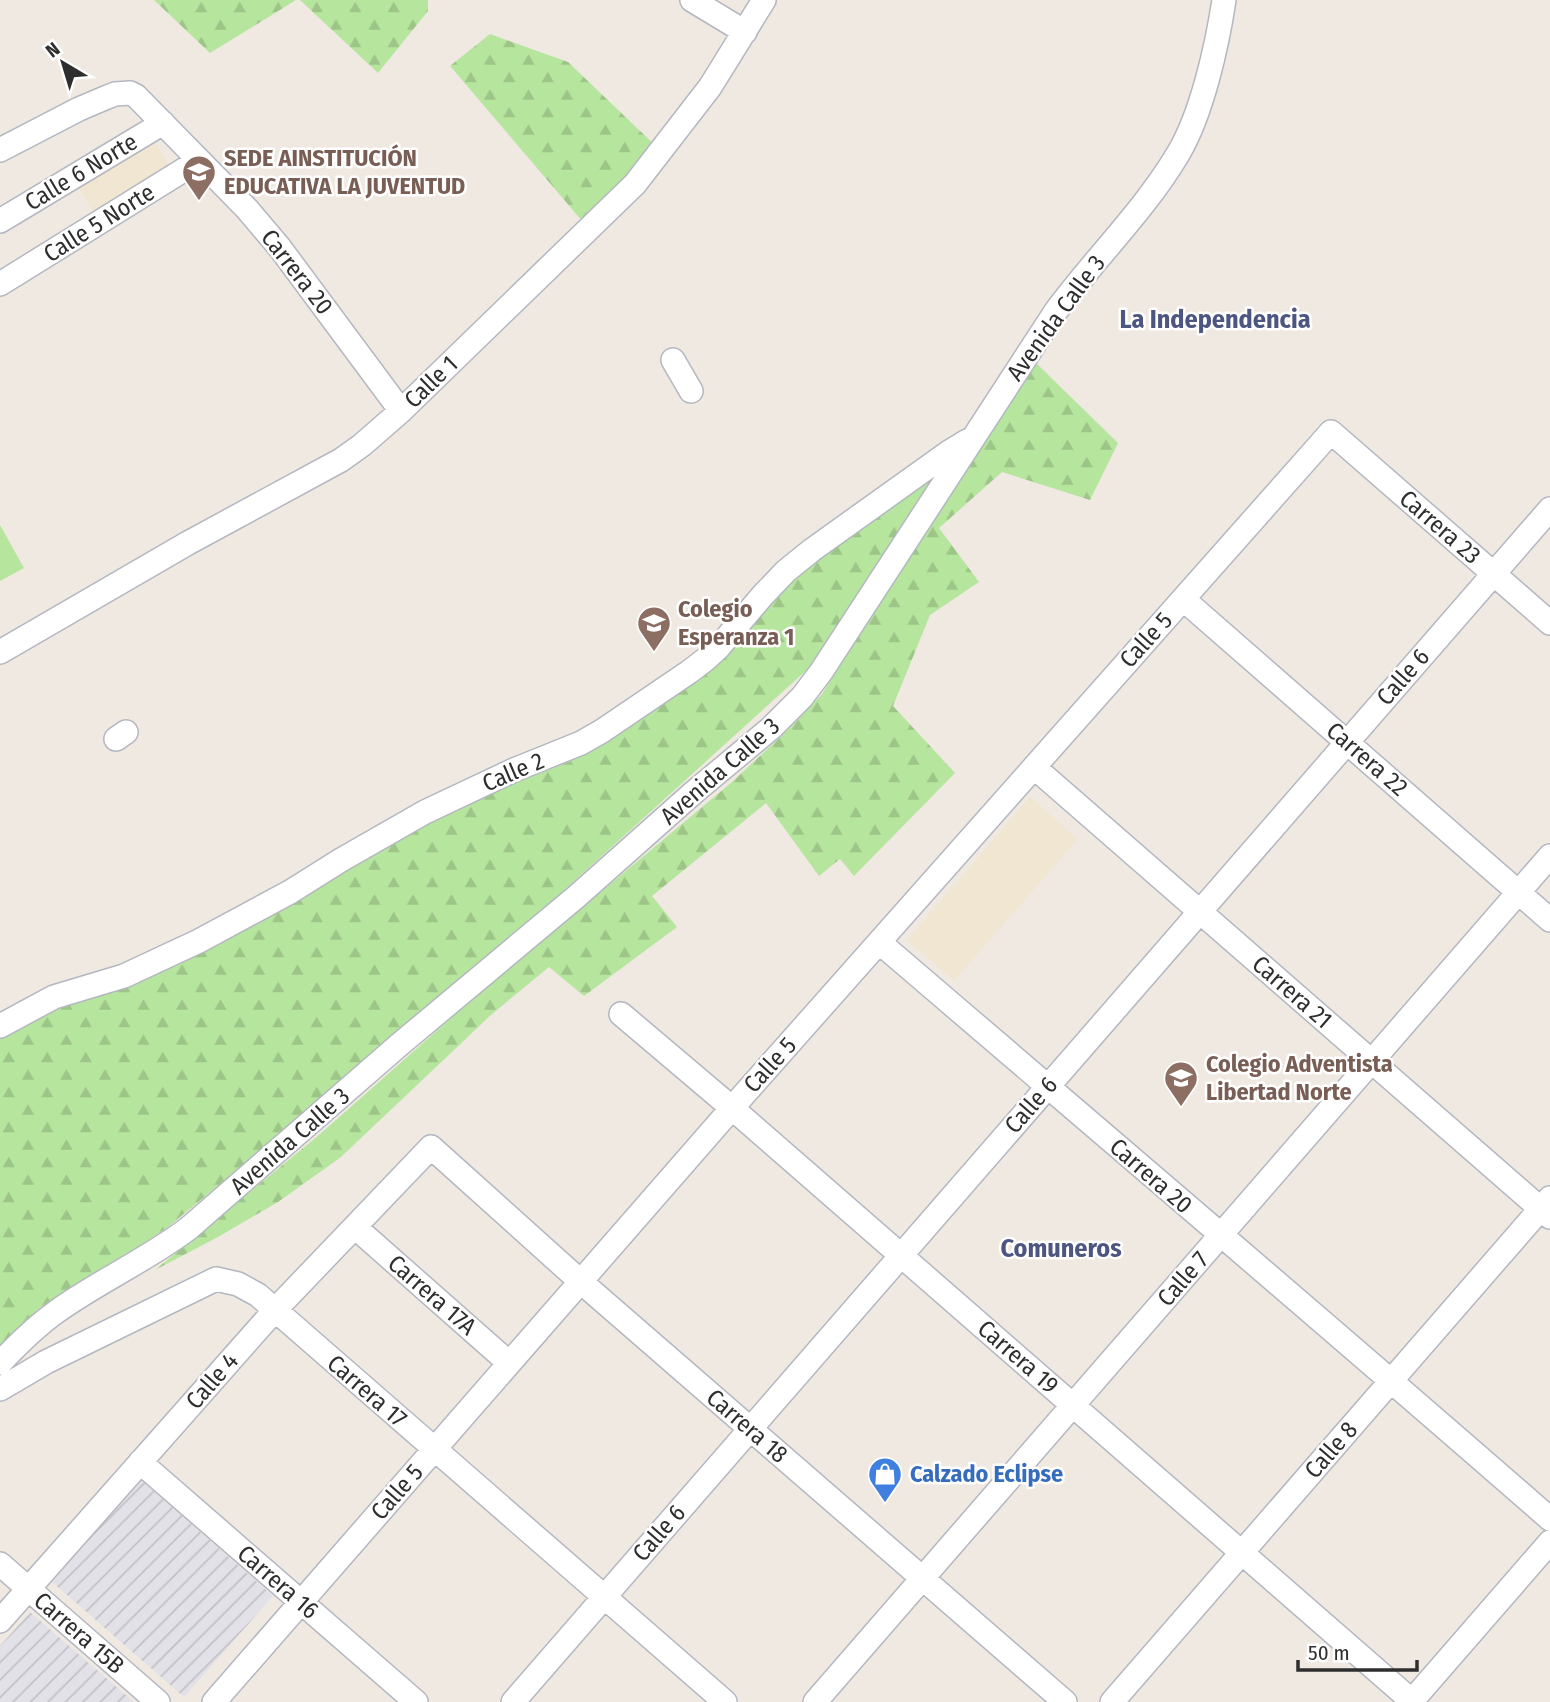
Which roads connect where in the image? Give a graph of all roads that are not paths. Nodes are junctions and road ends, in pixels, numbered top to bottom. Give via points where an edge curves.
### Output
1 (692, 0) edge
2 (764, 0) edge
3 (1224, 0) edge
4 (745, 32) junction
5 (163, 123) junction
6 (0, 150) edge
7 (198, 161) junction
8 (0, 221) edge
9 (0, 284) edge
10 (673, 360) dead end
11 (691, 391) dead end
12 (401, 411) junction
13 (1331, 432) joint
14 (973, 438) junction
15 (1550, 509) edge
16 (1493, 574) junction
17 (1183, 599) junction
18 (1550, 623) edge
19 (0, 652) edge
20 (1347, 742) junction
21 (1034, 767) junction
22 (1550, 856) edge
23 (1519, 892) junction
24 (1200, 911) junction
25 (1550, 919) edge
26 (879, 942) junction
27 (621, 1014) dead end
28 (0, 1026) edge
29 (1372, 1062) junction
30 (1047, 1087) junction
31 (732, 1108) junction
32 (431, 1147) joint
33 (1547, 1208) edge
34 (355, 1227) junction
35 (1220, 1236) junction
36 (901, 1255) junction
37 (580, 1281) junction
38 (275, 1310) junction
39 (0, 1363) edge
40 (509, 1363) junction
41 (1391, 1381) junction
42 (0, 1389) edge
43 (1073, 1405) junction
44 (750, 1429) junction
45 (434, 1449) junction
46 (140, 1462) junction
47 (1550, 1519) edge
48 (1550, 1542) edge
49 (1242, 1552) junction
50 (0, 1564) edge
51 (923, 1578) junction
52 (28, 1589) junction
53 (604, 1597) junction
54 (301, 1602) junction
55 (0, 1621) edge
56 (158, 1702) edge
57 (214, 1702) edge
58 (416, 1702) edge
59 (513, 1702) edge
60 (725, 1702) edge
61 (815, 1702) edge
62 (1065, 1702) edge
63 (1112, 1702) edge
64 (1412, 1702) edge

1 - 4 street
2 - 4 street, Calle 1
3 - 14 street, Avenida Calle 3 via 1210,68 1180,152 1056,311
4 - 12 street, Calle 1 via 710,87 635,184
5 - 6 street, Carrera 20 via 136,96 115,94
5 - 7 street, Carrera 20
5 - 8 street, Calle 6 Norte
7 - 9 street, Calle 5 Norte
7 - 12 street, Carrera 20 via 280,248
10 - 11 street
12 - 19 street, Calle 1 via 341,460
13 - 16 street, Carrera 23
13 - 17 street, Calle 5
14 - 28 street, Calle 2 via 800,559 706,659 582,743 425,812 199,941 124,976 54,997
14 - 39 street, Avenida Calle 3 via 821,672 784,716 189,1228 54,1313
15 - 16 street, Calle 6
16 - 18 street, Carrera 23
16 - 20 street, Calle 6
17 - 20 street, Carrera 22
17 - 21 street, Calle 5
20 - 23 street, Carrera 22
20 - 24 street, Calle 6
21 - 24 street, Carrera 21
21 - 26 street, Calle 5
22 - 23 street, Calle 7
23 - 25 street, Carrera 22
23 - 29 street, Calle 7
24 - 29 street, Carrera 21
24 - 30 street, Calle 6
26 - 30 street, Carrera 20
26 - 31 street, Calle 5
27 - 31 street, Carrera 19
29 - 33 street, Carrera 21
29 - 35 street, Calle 7
30 - 35 street, Carrera 20
30 - 36 street, Calle 6
31 - 36 street, Carrera 19
31 - 37 street, Calle 5
32 - 34 street, Calle 4
32 - 37 street, Carrera 18
33 - 41 street, Calle 8
34 - 38 street, Calle 4
34 - 40 street, Carrera 17A
35 - 41 street, Carrera 20
35 - 43 street, Calle 7
36 - 43 street, Carrera 19
36 - 44 street, Calle 6
37 - 40 street, Calle 5
37 - 44 street, Carrera 18
38 - 42 street, Carrera 17 via 238,1284 216,1279
38 - 45 street, Carrera 17
38 - 46 street, Calle 4
40 - 45 street, Calle 5
41 - 47 street, Carrera 20
41 - 49 street, Calle 8
43 - 49 street, Carrera 19
43 - 51 street, Calle 7
44 - 51 street, Carrera 18
44 - 53 street, Calle 6
45 - 53 street, Carrera 17
45 - 54 street, Calle 5
46 - 52 street, Calle 4
46 - 54 street, Carrera 16
48 - 64 street
49 - 63 street, Calle 8
49 - 64 street, Carrera 19
50 - 52 street, Carrera 15B
51 - 61 street, Calle 7
51 - 62 street, Carrera 18
52 - 55 street, Calle 4
52 - 56 street, Carrera 15B
53 - 59 street, Calle 6
53 - 60 street, Carrera 17
54 - 57 street, Calle 5
54 - 58 street, Carrera 16

